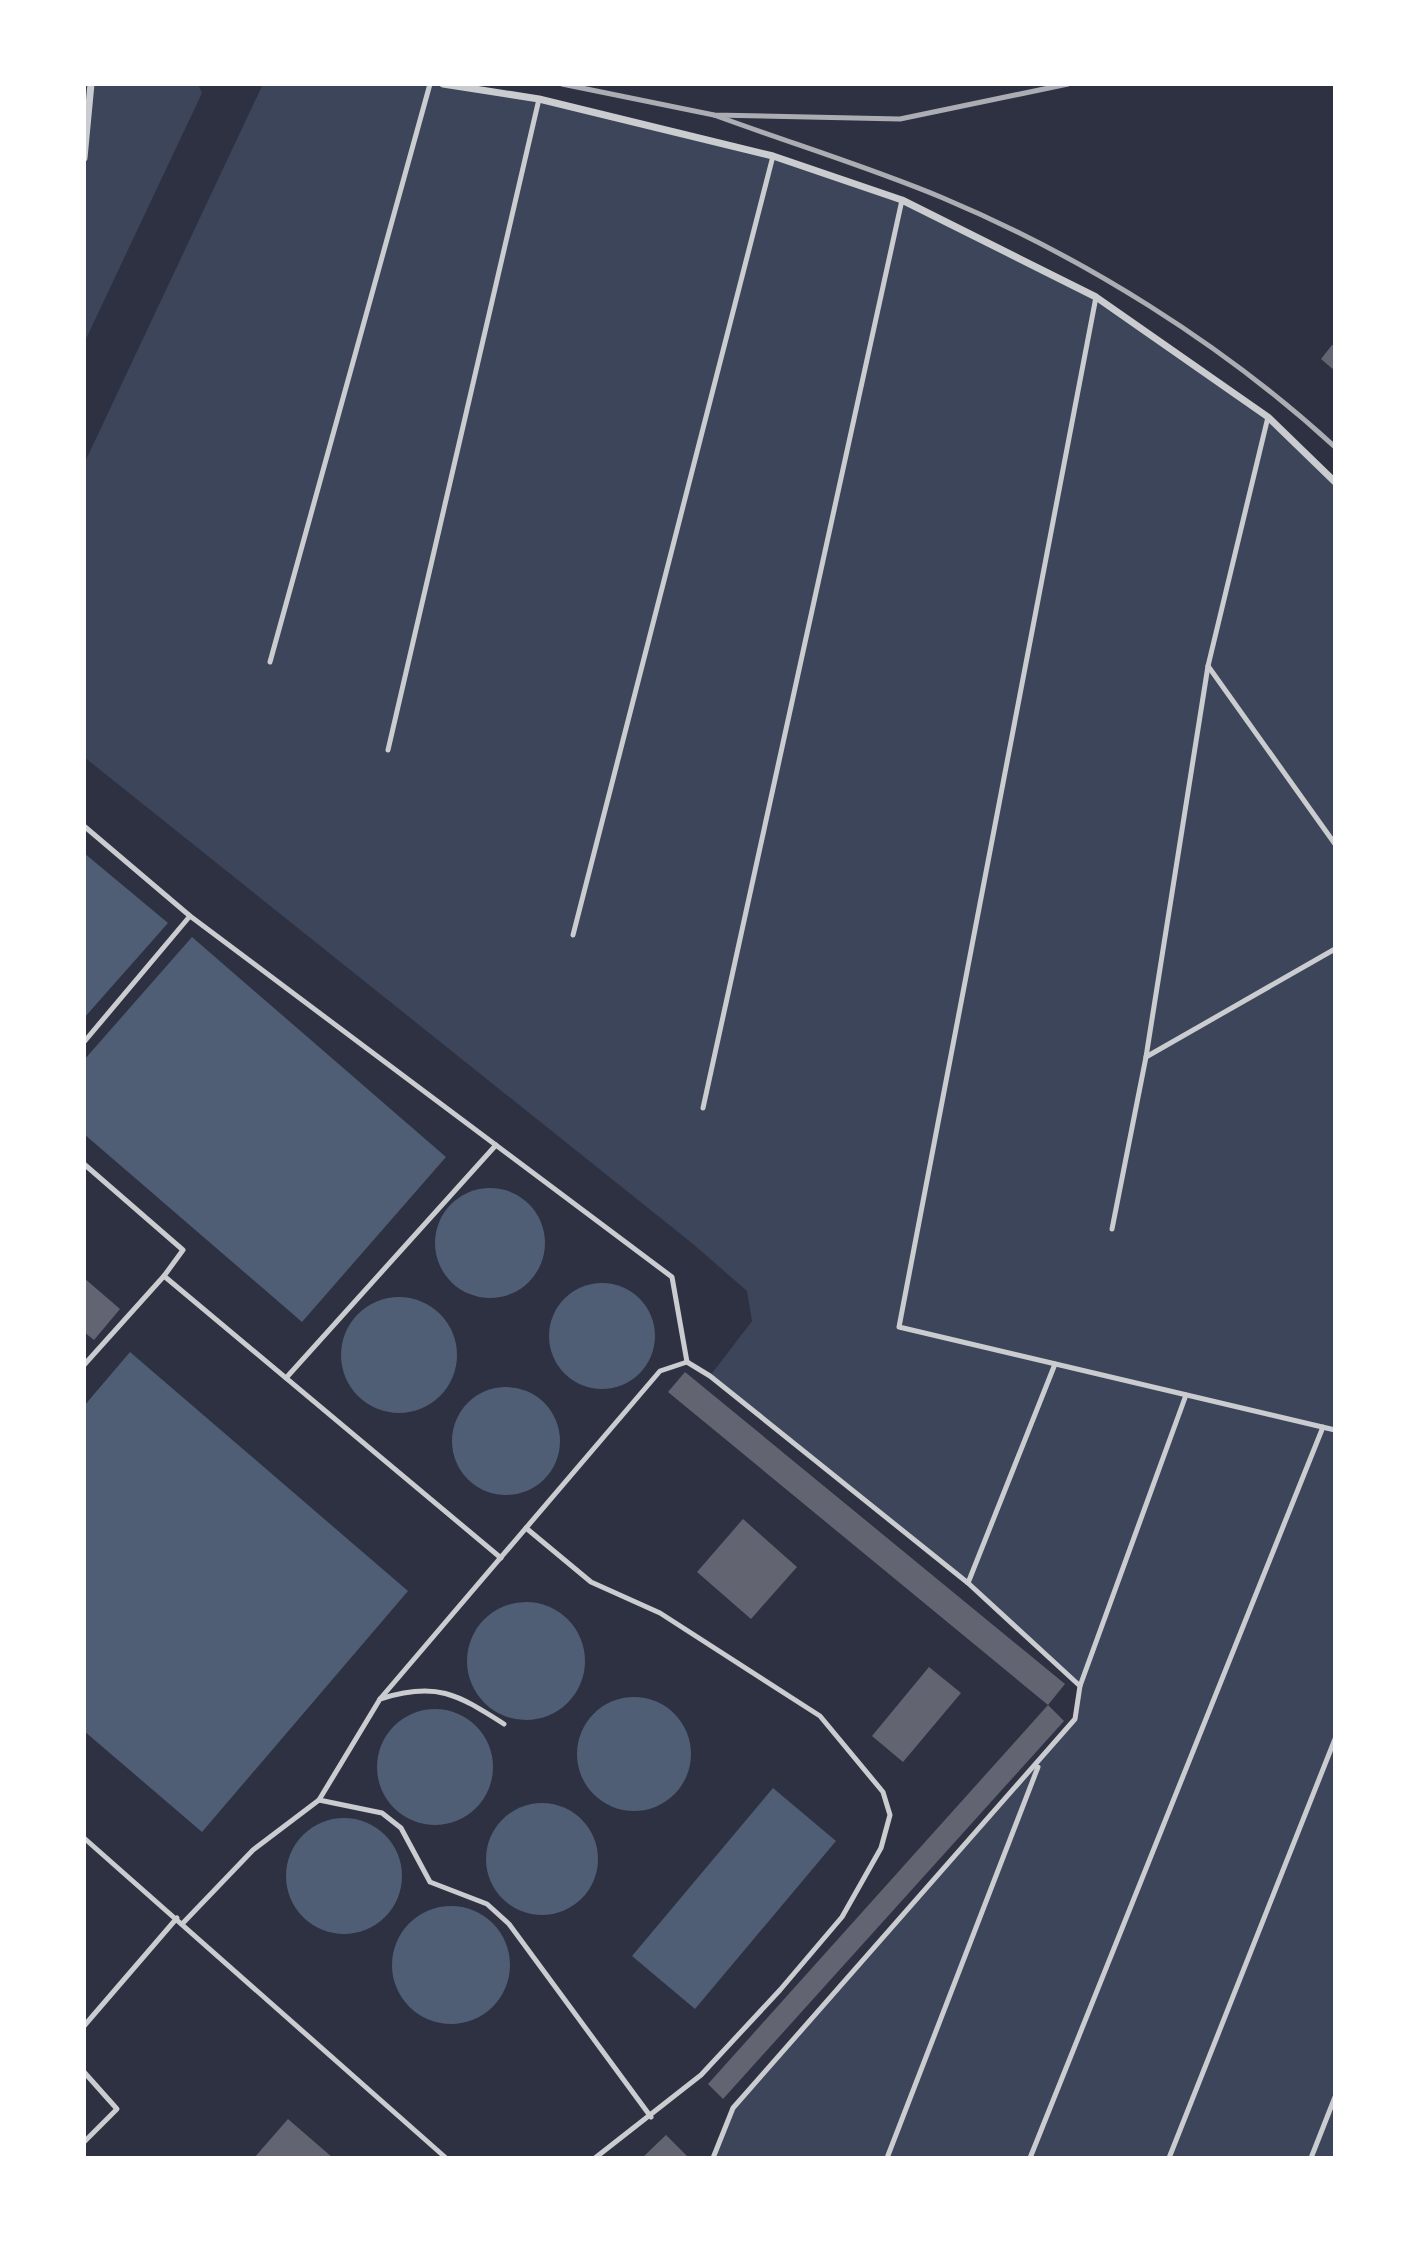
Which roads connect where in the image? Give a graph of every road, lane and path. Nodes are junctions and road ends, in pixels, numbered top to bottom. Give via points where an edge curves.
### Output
1 (91, 84) edge
2 (430, 84) edge
3 (443, 84) edge
4 (539, 99) junction
5 (773, 156) junction
6 (84, 158) edge
7 (902, 200) junction
8 (1096, 296) junction
9 (1268, 417) junction
10 (1335, 482) edge
11 (270, 662) dead end
12 (1208, 666) junction
13 (388, 750) dead end
14 (84, 826) edge
15 (1335, 844) edge
16 (190, 916) junction
17 (573, 936) dead end
18 (1335, 949) edge
19 (84, 1042) edge
20 (1146, 1057) junction
21 (703, 1108) dead end
22 (496, 1145) junction
23 (84, 1164) edge
24 (1112, 1229) dead end
25 (164, 1276) junction
26 (688, 1362) junction
27 (1055, 1364) junction
28 (84, 1365) edge
29 (286, 1378) junction
30 (1186, 1395) junction
31 (1323, 1427) junction
32 (1335, 1430) edge
33 (526, 1528) junction
34 (501, 1558) junction
35 (968, 1583) junction
36 (1080, 1686) junction
37 (380, 1699) junction
38 (504, 1724) dead end
39 (1335, 1739) edge
40 (1039, 1764) junction
41 (319, 1800) junction
42 (84, 1838) edge
43 (177, 1918) junction
44 (183, 1923) junction
45 (84, 2026) edge
46 (84, 2072) edge
47 (1335, 2097) edge
48 (651, 2117) junction
49 (84, 2142) edge
50 (446, 2158) edge
51 (595, 2158) edge
52 (713, 2158) edge
53 (887, 2158) edge
54 (1030, 2158) edge
55 (1169, 2158) edge
56 (1311, 2158) edge

1 - 6 street
2 - 11 lane
3 - 4 street
4 - 5 street
4 - 13 lane
5 - 7 street
5 - 17 lane
7 - 8 street
7 - 21 lane
8 - 9 street
8 - 27 lane via 899,1327
9 - 10 street
9 - 12 lane
12 - 15 lane
12 - 20 lane
14 - 16 lane
16 - 19 lane
16 - 22 lane
18 - 20 lane
20 - 24 lane
22 - 26 lane via 672,1277
22 - 29 lane
23 - 25 lane via 183,1250
25 - 28 lane
25 - 29 lane
26 - 33 lane via 660,1371
26 - 35 lane
27 - 30 lane
27 - 35 lane
29 - 34 lane
30 - 31 lane
30 - 36 lane
31 - 32 lane
31 - 54 lane
33 - 34 lane
33 - 48 lane via 591,1582 660,1613 820,1716 883,1792 890,1815 881,1848 842,1917 701,2075
34 - 37 lane
35 - 36 lane
36 - 40 lane via 1075,1719
37 - 38 lane via 410,1689 440,1691 466,1700
37 - 41 lane
39 - 55 lane
40 - 52 lane via 733,2108
40 - 53 lane
41 - 44 lane via 253,1850
41 - 48 lane via 382,1813 401,1828 430,1882 487,1904 509,1924
42 - 43 lane
43 - 44 lane
43 - 45 lane
44 - 50 lane
46 - 49 lane via 117,2109
47 - 56 lane
48 - 51 lane

